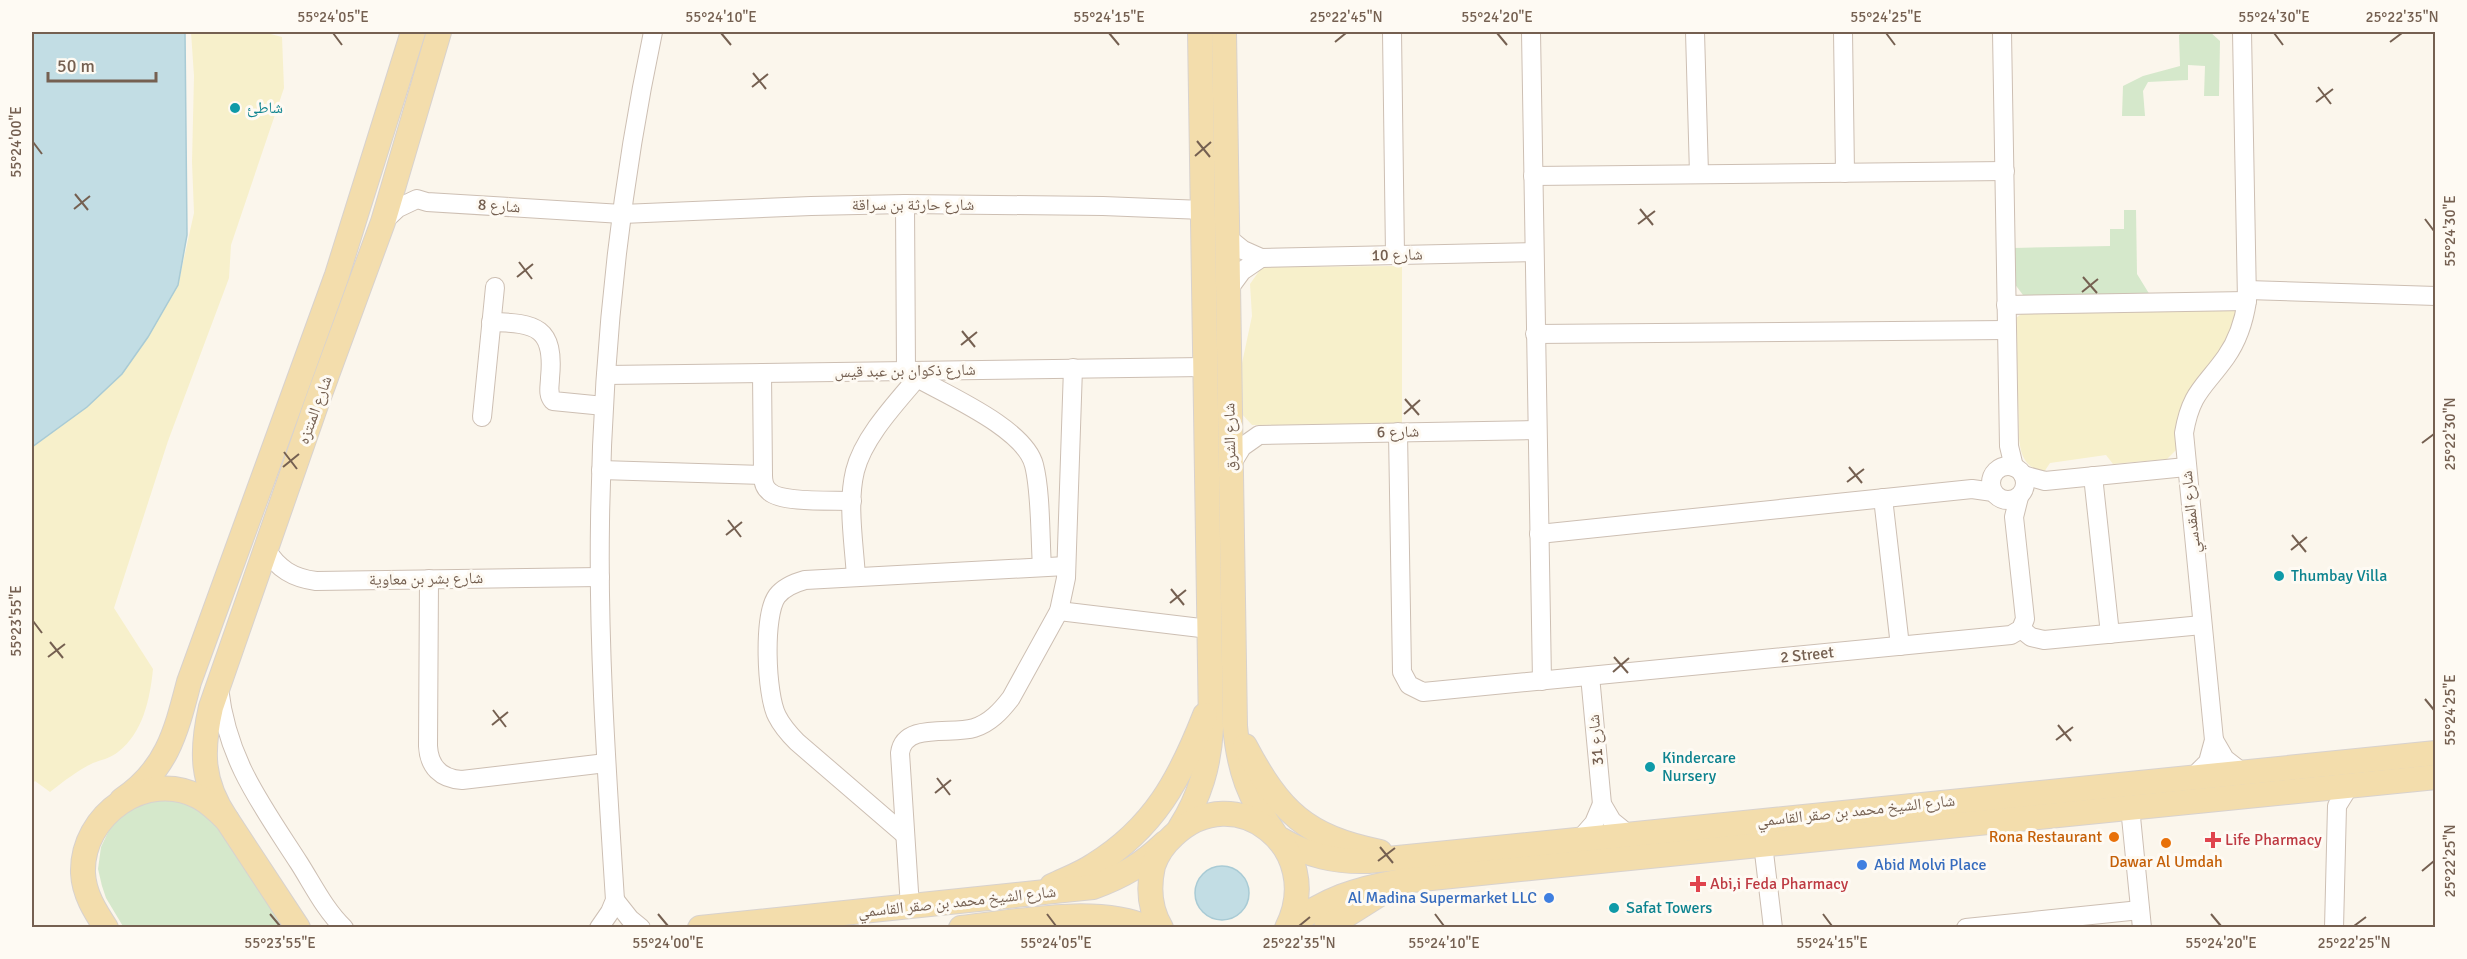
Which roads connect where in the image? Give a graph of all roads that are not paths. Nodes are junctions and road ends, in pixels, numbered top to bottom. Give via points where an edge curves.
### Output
1 (413, 32) edge
2 (439, 32) edge
3 (653, 32) edge
4 (1200, 32) edge
5 (1224, 32) edge
6 (1392, 32) edge
7 (1531, 32) edge
8 (1695, 32) edge
9 (1843, 32) edge
10 (2002, 32) edge
11 (2242, 32) edge
12 (2005, 171) junction
13 (1845, 173) junction
14 (1699, 174) junction
15 (1533, 176) junction
16 (905, 204) junction
17 (1203, 210) junction
18 (358, 211) junction
19 (622, 214) junction
20 (383, 222) junction
21 (1227, 237) junction
22 (1534, 252) junction
23 (1395, 255) junction
24 (1261, 258) junction
25 (1203, 264) junction
26 (495, 287) dead end
27 (1228, 292) junction
28 (2247, 295) junction
29 (2436, 296) edge
30 (2006, 305) junction
31 (491, 322) junction
32 (2007, 330) junction
33 (1535, 334) junction
34 (1204, 367) junction
35 (1073, 369) junction
36 (762, 373) junction
37 (915, 373) junction
38 (606, 375) junction
39 (317, 402) junction
40 (604, 406) junction
41 (1230, 409) junction
42 (482, 417) dead end
43 (1537, 430) junction
44 (1398, 432) junction
45 (1259, 435) junction
46 (1231, 465) junction
47 (2186, 467) junction
48 (601, 470) junction
49 (763, 475) junction
50 (2093, 476) junction
51 (2009, 483) junction
52 (1883, 498) junction
53 (852, 501) junction
54 (1539, 534) junction
55 (266, 549) junction
56 (1066, 566) junction
57 (1042, 567) junction
58 (600, 577) junction
59 (856, 578) junction
60 (429, 579) junction
61 (1059, 611) junction
62 (2202, 625) junction
63 (1209, 629) junction
64 (2021, 629) junction
65 (2110, 634) junction
66 (1900, 646) junction
67 (1590, 676) junction
68 (1542, 681) junction
69 (219, 683) junction
70 (1210, 701) junction
71 (1235, 726) junction
72 (2214, 740) junction
73 (2436, 753) edge
74 (606, 763) junction
75 (2242, 772) junction
76 (2436, 777) edge
77 (2192, 778) junction
78 (2349, 785) junction
79 (2319, 788) junction
80 (2033, 794) junction
81 (122, 800) junction
82 (1602, 804) junction
83 (2337, 806) junction
84 (2130, 807) junction
85 (227, 820) junction
86 (1954, 825) junction
87 (1628, 834) junction
88 (905, 835) junction
89 (1173, 836) junction
90 (1277, 837) junction
91 (1580, 839) junction
92 (1763, 844) junction
93 (1403, 856) junction
94 (1402, 881) junction
95 (1034, 895) junction
96 (615, 900) junction
97 (910, 907) junction
98 (2141, 919) edge
99 (1036, 922) edge
100 (2044, 924) edge
101 (989, 926) edge
102 (106, 927) edge
103 (298, 927) edge
104 (344, 927) edge
105 (599, 927) edge
106 (641, 927) edge
107 (700, 927) edge
108 (961, 927) edge
109 (1075, 927) edge
110 (1148, 927) edge
111 (1161, 927) edge
112 (1288, 927) edge
113 (1326, 927) edge
114 (1773, 927) edge
115 (1966, 927) edge
116 (2334, 927) edge

1 - 18 main road, شارع المنتزه
2 - 20 main road, شارع المنتزه
3 - 19 street
4 - 17 main road, شارع الشرق
5 - 21 main road, شارع الشرق
6 - 23 street
7 - 15 street
8 - 14 street
9 - 13 street
10 - 12 street
11 - 28 street, شارع المقدسي
12 - 13 street
12 - 30 street
13 - 14 street
14 - 15 street
15 - 22 street
16 - 17 street, شارع حارثة بن سراقة
16 - 19 street, شارع حارثة بن سراقة
16 - 37 street
17 - 25 main road, شارع الشرق
18 - 39 main road via 350,272 305,394 310,404
18 - 81 main road, شارع المنتزه via 171,742 152,776
19 - 20 street, شارع 8 via 417,199 398,208
19 - 38 street
20 - 39 main road, شارع المنتزه
21 - 24 street
21 - 27 main road, شارع الشرق
22 - 23 street, شارع 10
22 - 33 street
23 - 24 street, شارع 10
24 - 27 street via 1242,271
25 - 27 main road via 1210,295 1219,299
25 - 34 main road, شارع الشرق
26 - 31 street
27 - 41 main road, شارع الشرق
28 - 29 street
28 - 30 street
28 - 47 street, شارع المقدسي via 2237,339 2202,384 2187,416
30 - 32 street
31 - 40 street via 526,324 545,338 551,352 549,394 553,400
31 - 42 street
32 - 33 street
32 - 51 street
33 - 43 street
34 - 35 street, شارع ذكوان بن عبد قيس
34 - 63 main road, شارع الشرق
35 - 37 street, شارع ذكوان بن عبد قيس
35 - 56 street
36 - 37 street, شارع ذكوان بن عبد قيس
36 - 38 street, شارع ذكوان بن عبد قيس
36 - 49 street
37 - 53 street via 860,455
37 - 57 street via 1005,429 1030,454 1036,476
38 - 40 street
39 - 55 main road, شارع المنتزه
40 - 48 street
41 - 45 street
41 - 46 main road, شارع الشرق
43 - 44 street, شارع 6
43 - 54 street
44 - 45 street, شارع 6
44 - 68 street, 2 Street via 1401,664 1409,685 1431,693
45 - 46 street via 1242,447
46 - 71 main road, شارع الشرق
47 - 50 street
47 - 62 street, شارع المقدسي
48 - 49 street
48 - 58 street
49 - 53 street via 766,487 775,496
50 - 51 street
50 - 65 street
51 - 52 street
51 - 64 street via 2025,614
52 - 54 street
52 - 66 street
53 - 59 street
54 - 68 street
55 - 60 street, شارع بشر بن معاوية via 281,568 303,579
55 - 69 main road, شارع المنتزه
56 - 57 street
56 - 61 street
57 - 59 street
58 - 60 street, شارع بشر بن معاوية
58 - 74 street
59 - 88 street via 805,580 776,597 769,618 771,702 791,736
60 - 74 street via 428,746 431,764 437,771 462,780
61 - 63 street
61 - 88 street via 1001,711 975,727 913,735 903,742 900,753
62 - 65 street
62 - 72 street, شارع المقدسي
63 - 70 main road, شارع الشرق
64 - 65 street via 2044,640
64 - 66 street, 2 Street via 2005,636
66 - 67 street, 2 Street
67 - 68 street, 2 Street
67 - 82 street, شارع 31
69 - 85 main road, شارع المنتزه via 206,730 204,754 214,801
69 - 104 street via 226,731 244,775 326,906
70 - 89 main road, شارع الشرق via 1210,754 1204,780 1194,806
70 - 95 main road via 1178,779 1141,829 1093,867
71 - 90 main road, شارع الشرق via 1242,772 1250,794
71 - 93 main road via 1268,786 1290,813 1333,840
72 - 75 street via 2225,759
72 - 77 street, شارع المقدسي via 2208,762
73 - 75 main road, شارع الشيخ محمد بن صقر القاسمي
74 - 96 street
75 - 77 main road, شارع الشيخ محمد بن صقر القاسمي
76 - 78 main road, شارع الشيخ محمد بن صقر القاسمي
77 - 80 main road, شارع الشيخ محمد بن صقر القاسمي
78 - 79 main road, شارع الشيخ محمد بن صقر القاسمي
78 - 83 street
79 - 83 street
79 - 84 main road, شارع الشيخ محمد بن صقر القاسمي
80 - 86 main road via 2013,803 1959,812 1953,819
80 - 87 main road, شارع الشيخ محمد بن صقر القاسمي
81 - 85 main road via 140,792 179,790 214,806
81 - 102 main road, شارع المنتزه via 106,813 91,834 84,858 87,891
82 - 87 street via 1612,821
82 - 91 street via 1594,823
83 - 116 street
84 - 86 main road, شارع الشيخ محمد بن صقر القاسمي
84 - 98 street
85 - 103 main road
86 - 92 main road, شارع الشيخ محمد بن صقر القاسمي
87 - 91 main road, شارع الشيخ محمد بن صقر القاسمي
88 - 97 street
89 - 90 main road, شارع الشيخ محمد بن صقر القاسمي via 1198,819 1218,814 1258,822
89 - 95 main road, شارع الشيخ محمد بن صقر القاسمي via 1120,877 1093,887
89 - 111 main road via 1155,860 1150,879 1150,899
90 - 93 main road, شارع الشيخ محمد بن صقر القاسمي via 1300,851 1334,860
90 - 112 main road, شارع الشرق via 1291,855 1298,882 1295,910
91 - 93 main road, شارع الشيخ محمد بن صقر القاسمي
92 - 94 main road, شارع الشيخ محمد بن صقر القاسمي
92 - 114 street
94 - 112 main road, شارع الشيخ محمد بن صقر القاسمي via 1351,891 1329,900
94 - 113 main road
95 - 97 main road, شارع الشيخ محمد بن صقر القاسمي
96 - 105 street
96 - 106 street
97 - 107 main road, شارع الشيخ محمد بن صقر القاسمي
98 - 100 street
99 - 101 main road, شارع الشيخ محمد بن صقر القاسمي
99 - 109 main road
99 - 110 main road, شارع الشيخ محمد بن صقر القاسمي via 1098,916
100 - 115 street
101 - 108 main road, شارع الشيخ محمد بن صقر القاسمي

